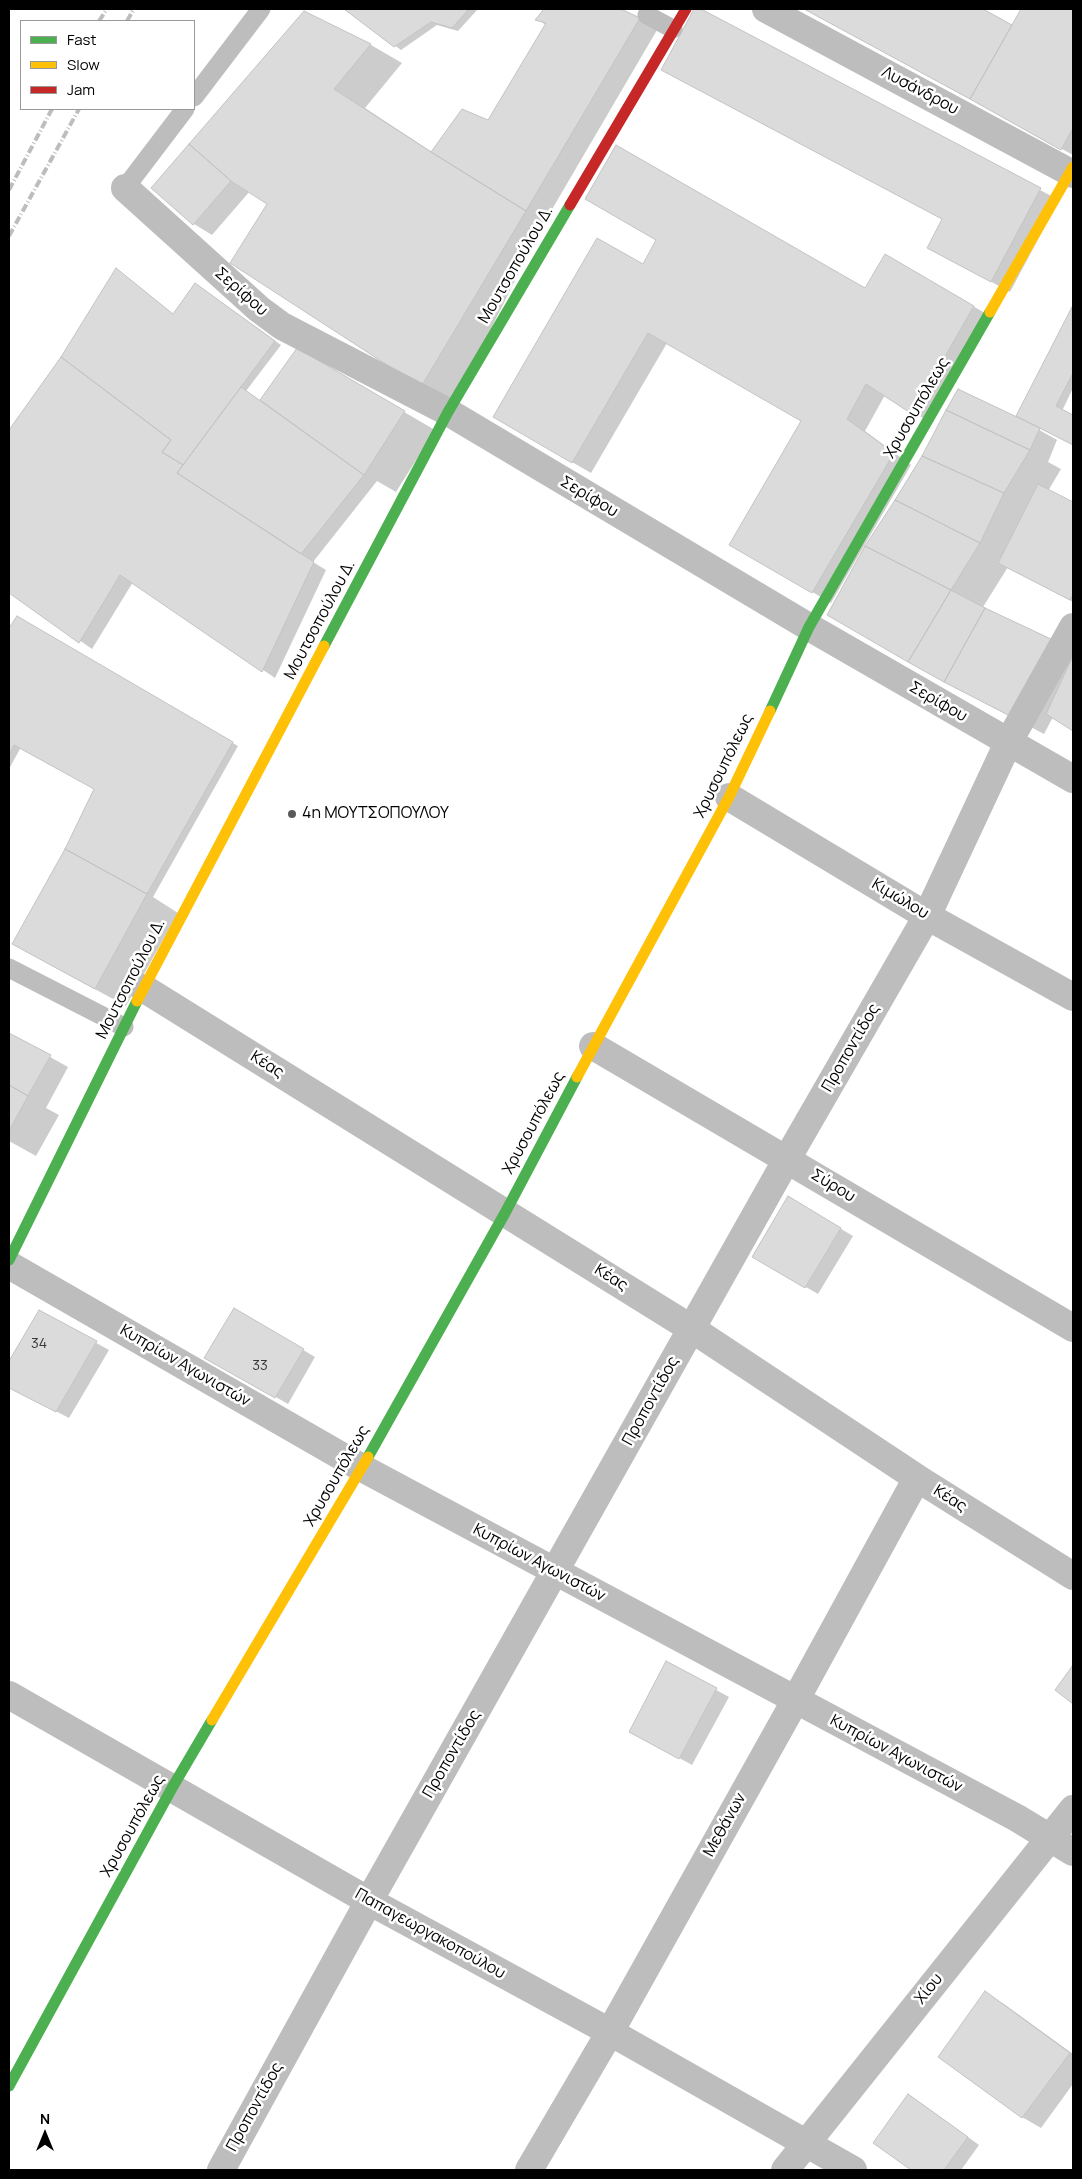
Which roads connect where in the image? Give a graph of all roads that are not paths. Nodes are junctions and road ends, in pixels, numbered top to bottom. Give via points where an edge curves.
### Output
1 (261, 9) edge
2 (686, 9) edge
3 (766, 9) edge
4 (647, 15) dead end
5 (672, 30) junction
6 (195, 96) edge
7 (184, 110) edge
8 (1072, 171) edge
9 (125, 188) joint
10 (448, 412) junction
11 (809, 627) junction
12 (1073, 627) edge
13 (1008, 743) junction
14 (1073, 779) edge
15 (729, 797) junction
16 (927, 916) junction
17 (9, 968) edge
18 (144, 988) junction
19 (1073, 997) edge
20 (124, 1027) junction
21 (593, 1046) junction
22 (787, 1159) junction
23 (505, 1212) junction
24 (9, 1260) edge
25 (9, 1265) edge
26 (1073, 1328) edge
27 (692, 1329) junction
28 (362, 1468) junction
29 (917, 1478) junction
30 (556, 1572) junction
31 (1073, 1576) edge
32 (9, 1695) edge
33 (795, 1701) junction
34 (172, 1788) junction
35 (1073, 1808) edge
36 (1050, 1838) junction
37 (1073, 1852) edge
38 (369, 1901) junction
39 (610, 2032) junction
40 (9, 2086) edge
41 (806, 2143) junction
42 (221, 2170) edge
43 (529, 2170) edge
44 (785, 2170) edge
45 (853, 2170) edge

1 - 6 lane
2 - 5 street, Μουτσοπούλου Δ.
3 - 8 street, Λυσάνδρου
4 - 5 lane
5 - 10 street, Μουτσοπούλου Δ.
7 - 9 lane
8 - 11 street, Χρυσουπόλεως
9 - 10 street, Σερίφου via 258,309 282,326
10 - 11 street, Σερίφου
10 - 18 street, Μουτσοπούλου Δ.
11 - 13 street, Σερίφου
11 - 15 street, Χρυσουπόλεως
12 - 13 street, Προποντίδος
13 - 14 street, Σερίφου
13 - 16 street, Προποντίδος
15 - 16 street, Κιμώλου
15 - 21 street, Χρυσουπόλεως
16 - 19 street, Κιμώλου
16 - 22 street, Προποντίδος
17 - 20 lane
18 - 20 street, Μουτσοπούλου Δ.
18 - 23 street, Κέας
20 - 24 street, Μουτσοπούλου Δ.
21 - 22 street, Σύρου
21 - 23 street, Χρυσουπόλεως
22 - 26 street, Σύρου
22 - 27 street, Προποντίδος
23 - 27 street, Κέας
23 - 28 street, Χρυσουπόλεως
25 - 28 street, Κυπρίων Αγωνιστών
27 - 29 street, Κέας
27 - 30 street, Προποντίδος
28 - 30 street, Κυπρίων Αγωνιστών
28 - 34 street, Χρυσουπόλεως
29 - 31 street, Κέας
29 - 33 street, Μεθάνων
30 - 33 street, Κυπρίων Αγωνιστών
30 - 38 street, Προποντίδος
32 - 34 street, Παπαγεωργακοπούλου
33 - 36 street, Κυπρίων Αγωνιστών
33 - 39 street, Μεθάνων
34 - 38 street, Παπαγεωργακοπούλου
34 - 40 street, Χρυσουπόλεως
35 - 36 street, Χίου
36 - 37 street, Κυπρίων Αγωνιστών
36 - 41 street, Χίου
38 - 39 street, Παπαγεωργακοπούλου
38 - 42 street, Προποντίδος
39 - 41 street, Παπαγεωργακοπούλου
39 - 43 street, Μεθάνων
41 - 44 street, Χίου
41 - 45 street, Παπαγεωργακοπούλου

